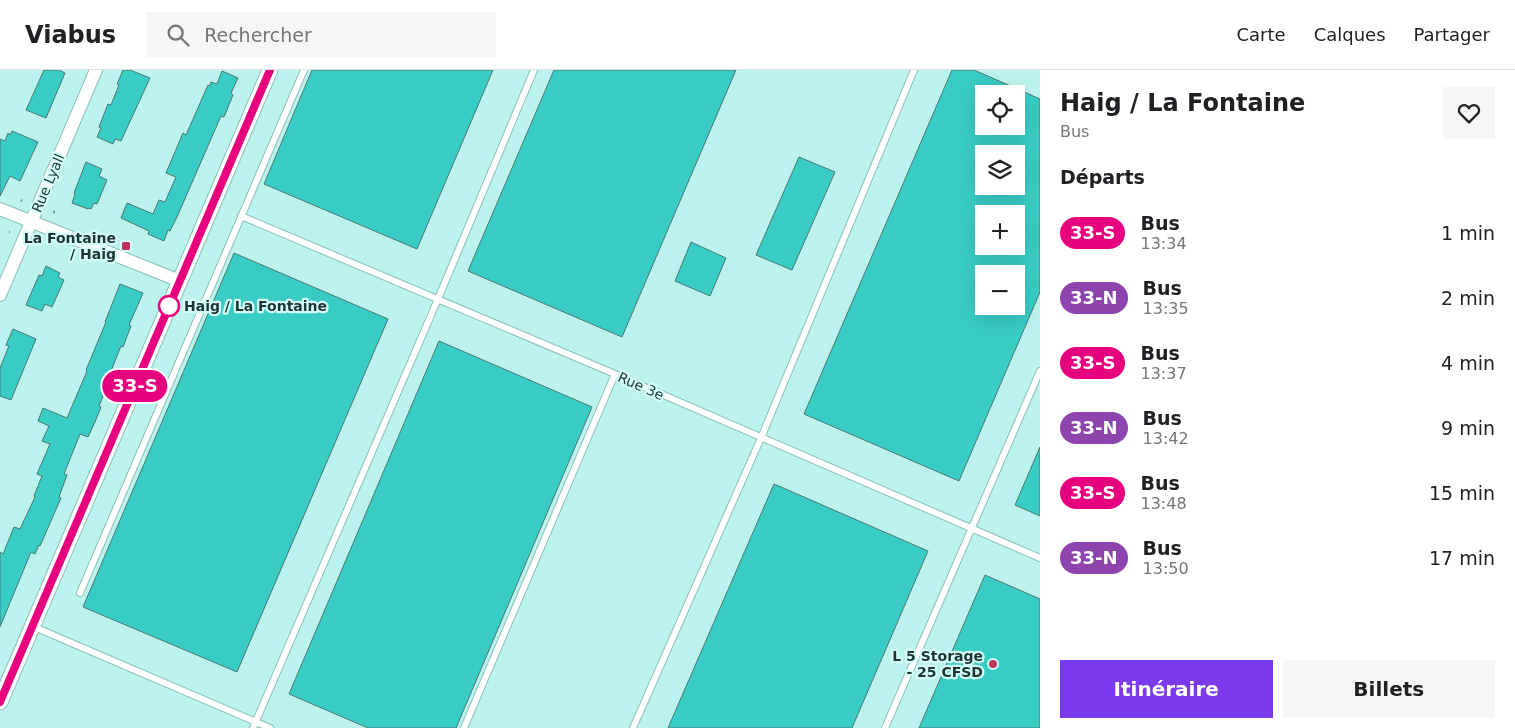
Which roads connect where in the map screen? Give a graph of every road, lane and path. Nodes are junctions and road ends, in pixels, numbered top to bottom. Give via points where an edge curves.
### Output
1 (96, 70) edge
2 (270, 70) edge
3 (304, 70) edge
4 (534, 70) edge
5 (914, 70) edge
6 (0, 209) edge
7 (242, 216) junction
8 (32, 222) junction
9 (180, 281) junction
10 (0, 295) edge
11 (438, 299) junction
12 (1040, 371) edge
13 (615, 374) junction
14 (761, 438) junction
15 (972, 529) junction
16 (1040, 558) edge
17 (80, 592) dead end
18 (32, 626) junction
19 (0, 702) edge
20 (255, 725) edge
21 (270, 728) edge
22 (464, 728) edge
23 (633, 728) edge
24 (886, 728) edge

1 - 8 street, Rue Lyall
2 - 9 street
3 - 7 lane
4 - 11 lane
5 - 14 lane
6 - 8 street
7 - 11 lane, Rue 3e
7 - 17 lane
8 - 9 street
8 - 10 street, Rue Lyall
9 - 18 street
11 - 13 lane, Rue 3e
11 - 20 lane
12 - 15 lane
13 - 14 lane, Rue 3e
13 - 22 lane
14 - 15 lane, Rue 3e
14 - 23 lane
15 - 16 lane, Rue 3e
15 - 24 lane
18 - 19 street
18 - 20 lane
20 - 21 lane

